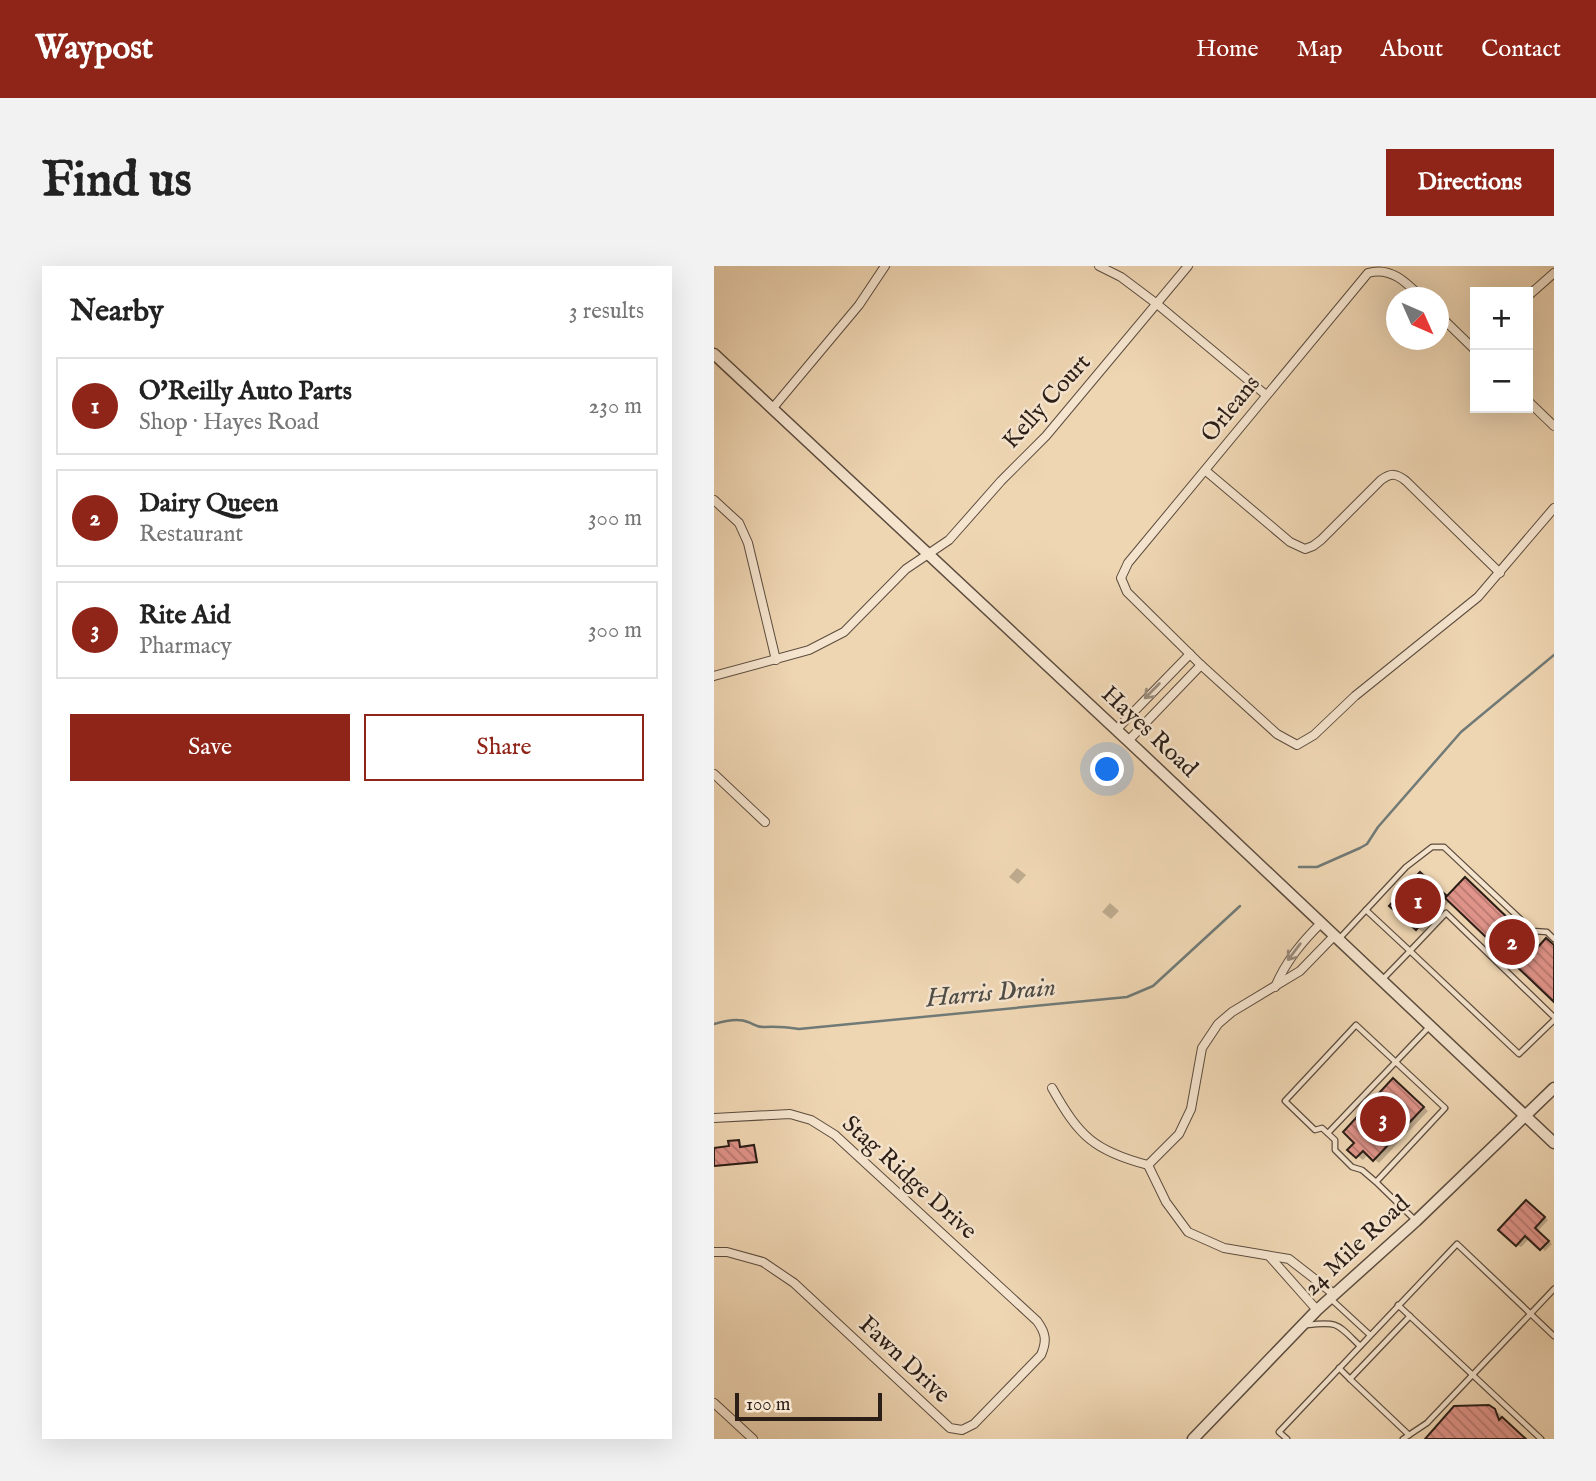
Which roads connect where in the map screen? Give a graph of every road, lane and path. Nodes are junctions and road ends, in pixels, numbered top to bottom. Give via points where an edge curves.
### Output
1 (885, 266) edge
2 (1099, 266) edge
3 (1188, 266) edge
4 (1380, 267) edge
5 (1554, 273) edge
6 (1410, 287) edge
7 (1533, 292) edge
8 (1157, 303) junction
9 (1449, 325) edge
10 (1470, 345) edge
11 (714, 354) edge
12 (1266, 395) junction
13 (1533, 406) edge
14 (772, 409) junction
15 (1551, 423) edge
16 (1206, 471) junction
17 (714, 500) edge
18 (1554, 508) edge
19 (927, 555) junction
20 (1500, 573) junction
21 (1190, 654) junction
22 (776, 660) junction
23 (1201, 665) junction
24 (714, 676) edge
25 (1116, 730) junction
26 (1128, 741) junction
27 (714, 774) edge
28 (765, 822) dead end
29 (1366, 910) junction
30 (1321, 923) junction
31 (1337, 937) junction
32 (1554, 939) edge
33 (1410, 951) junction
34 (1381, 981) junction
35 (1275, 987) junction
36 (1554, 1018) edge
37 (1430, 1026) junction
38 (1396, 1062) junction
39 (1052, 1088) dead end
40 (1554, 1088) edge
41 (1525, 1116) junction
42 (714, 1118) edge
43 (1328, 1133) junction
44 (1554, 1143) edge
45 (1149, 1165) junction
46 (1376, 1182) junction
47 (1416, 1221) junction
48 (714, 1252) edge
49 (1270, 1257) junction
50 (1554, 1289) edge
51 (1332, 1296) junction
52 (1398, 1305) junction
53 (1317, 1310) junction
54 (1530, 1313) junction
55 (1410, 1316) junction
56 (1302, 1325) junction
57 (1370, 1335) junction
58 (1554, 1336) edge
59 (1045, 1337) joint
60 (1360, 1346) junction
61 (1339, 1368) junction
62 (1472, 1375) junction
63 (1350, 1379) junction
64 (714, 1403) edge
65 (1409, 1435) junction
66 (753, 1439) edge
67 (1193, 1439) edge
68 (1287, 1439) edge
69 (1403, 1439) edge
70 (1541, 1439) edge

1 - 14 street via 859,305
2 - 8 street
3 - 8 street, Kelly Court
4 - 6 street via 1390,268
4 - 12 street, Orleans via 1361,280
5 - 7 street
8 - 12 street
8 - 19 street, Kelly Court via 1046,436 949,540
9 - 10 street
11 - 14 street, Hayes Road
12 - 16 street, Orleans
13 - 15 street
14 - 19 street, Hayes Road
16 - 20 street via 1290,542 1305,549 1321,540 1381,480 1396,474
16 - 21 street, Orleans via 1121,574 1132,599
17 - 22 street via 739,523 748,543
18 - 20 street
19 - 22 street, Kelly Court via 906,569 839,636
19 - 25 street, Hayes Road
20 - 23 street via 1461,612 1297,745 1277,734
21 - 23 street
21 -> 25 street
22 - 24 street, Kelly Court
23 - 26 street
25 - 26 street, Hayes Road
26 - 30 street, Hayes Road
27 - 28 street
29 - 31 lane
29 - 32 lane via 1406,867 1432,847 1444,847 1533,931 1547,932
29 - 33 lane
30 - 31 street, Hayes Road
30 -> 35 street via 1290,958
31 - 34 street, Hayes Road
31 - 35 street
33 - 34 lane
33 - 36 lane via 1518,1054
33 - 36 lane via 1446,913
34 - 37 street, Hayes Road
35 - 45 street via 1218,1024 1202,1048 1191,1109 1179,1134
37 - 38 lane
37 - 41 street, Hayes Road
38 - 43 lane
38 - 43 lane via 1356,1026 1285,1101 1315,1130 1322,1128
38 - 46 lane via 1445,1108
39 - 45 street via 1070,1119 1093,1143 1119,1157
40 - 41 street, 24 Mile Road
41 - 44 street, Hayes Road
41 - 47 street, 24 Mile Road
42 - 59 street, Stag Ridge Drive via 790,1114 835,1135 1037,1321
43 - 46 lane via 1335,1140 1335,1150
45 - 49 street via 1166,1202 1188,1232 1224,1248
46 - 47 lane
47 - 51 street, 24 Mile Road
48 - 59 street, Fawn Drive via 763,1262 794,1283 950,1429 974,1424 1041,1355
49 - 51 street via 1289,1259
49 - 53 street
50 - 54 lane
51 - 53 street, 24 Mile Road
51 - 57 lane
52 - 54 lane via 1457,1244
52 - 55 lane
52 - 57 lane
53 - 56 street, 24 Mile Road
54 - 58 lane
54 - 62 lane
55 - 62 lane
55 - 63 lane
56 - 60 lane via 1330,1322
56 - 67 street, 24 Mile Road
57 - 60 lane
60 - 61 lane
61 - 63 lane
61 - 68 lane via 1279,1432
62 - 65 lane via 1427,1423
62 - 70 lane
63 - 65 lane
64 - 66 street
65 - 69 lane

